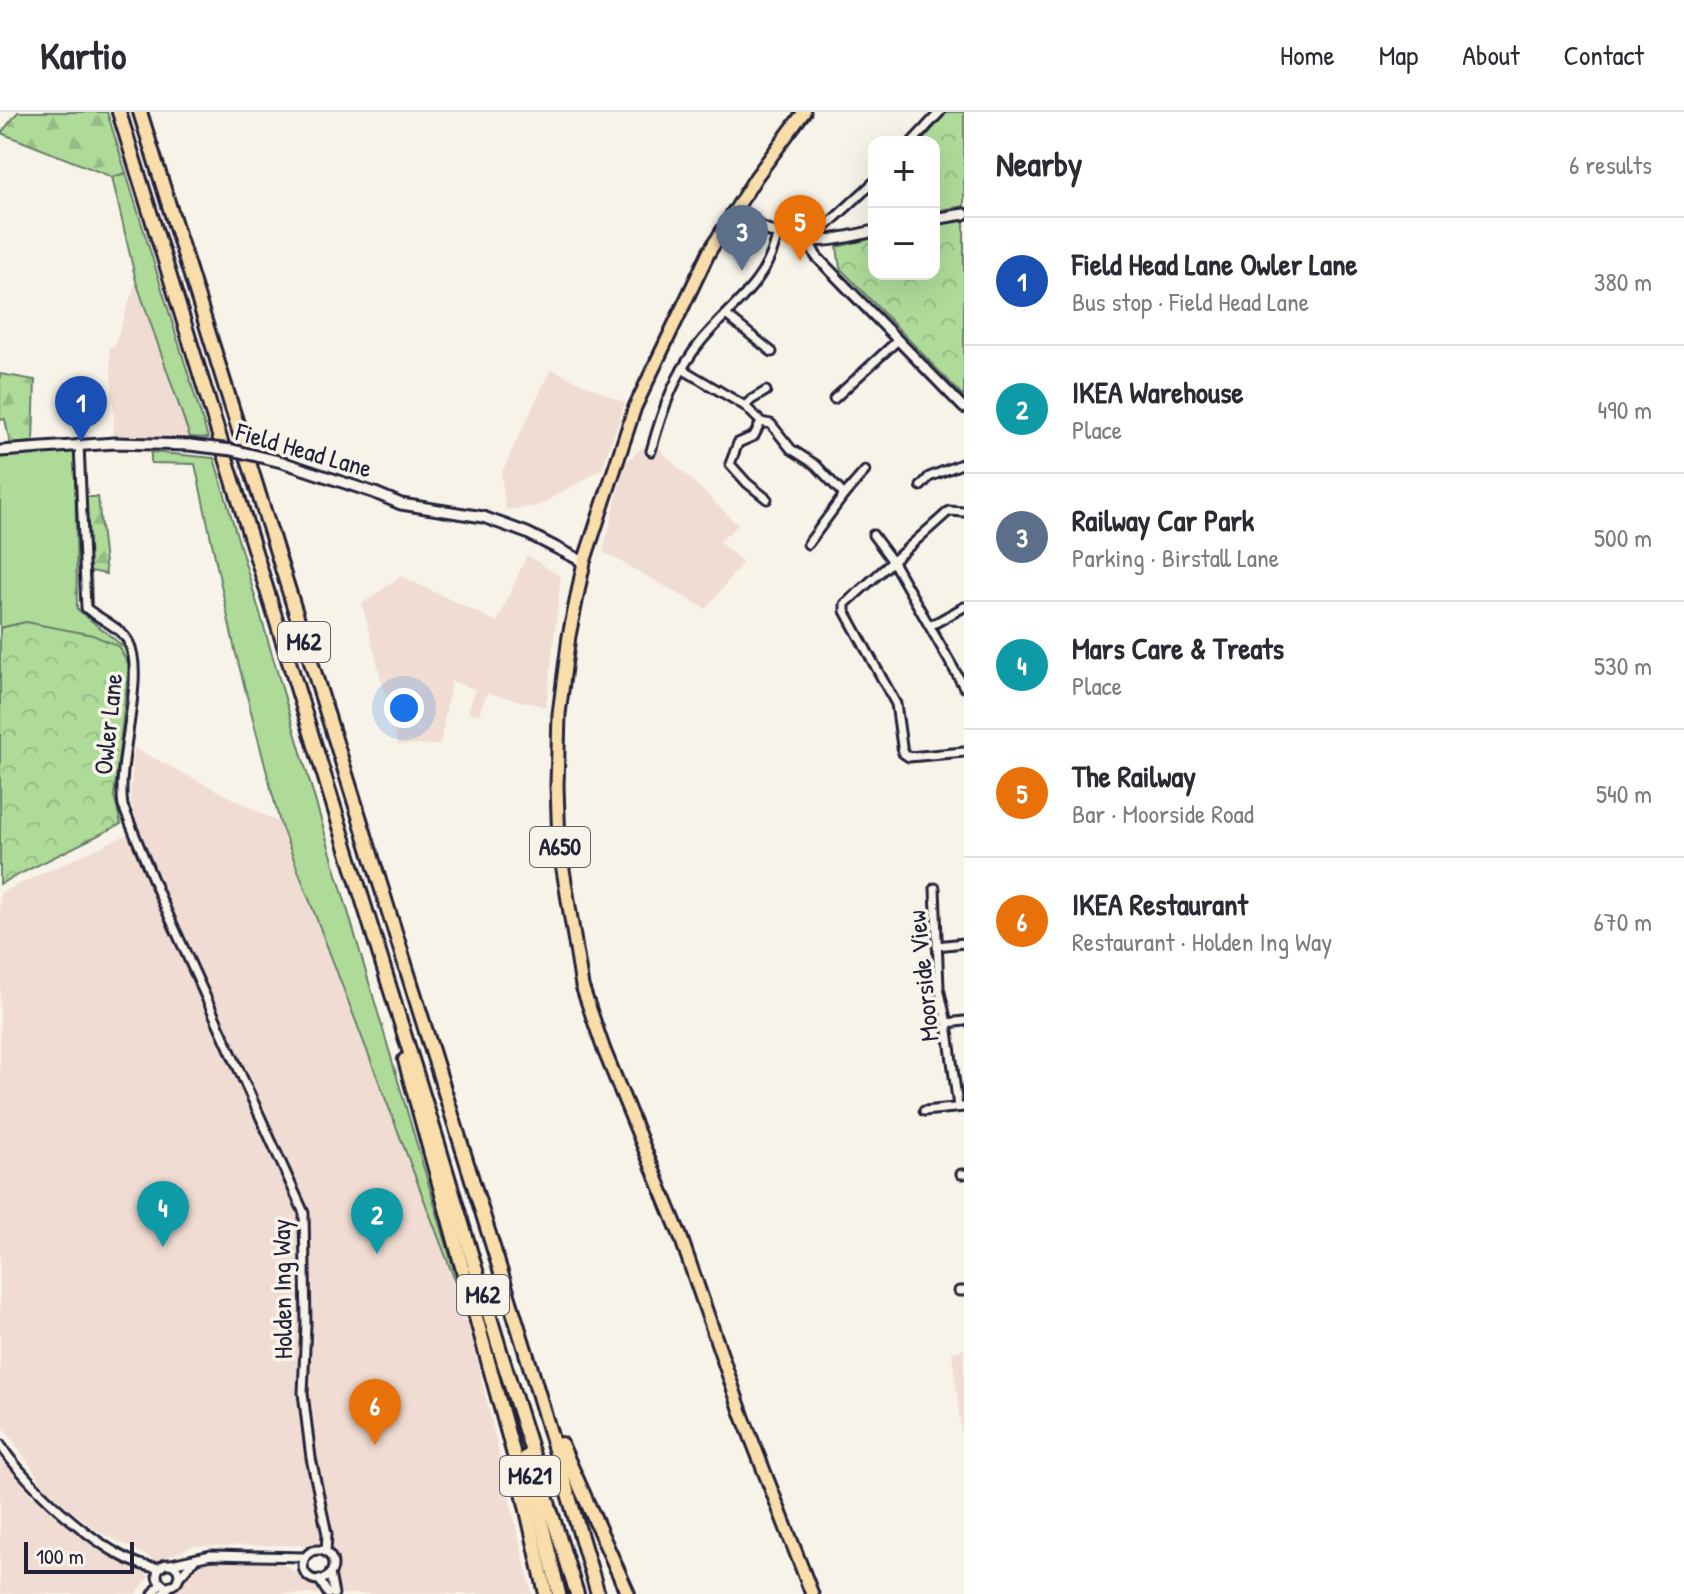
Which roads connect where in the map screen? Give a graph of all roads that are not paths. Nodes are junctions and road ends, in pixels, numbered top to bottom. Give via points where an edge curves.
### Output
1 (119, 112) edge
2 (140, 112) edge
3 (804, 112) edge
4 (940, 112) edge
5 (918, 136) edge
6 (868, 188) edge
7 (732, 212) junction
8 (964, 214) edge
9 (940, 218) edge
10 (868, 232) edge
11 (777, 236) junction
12 (809, 242) junction
13 (726, 315) junction
14 (898, 340) junction
15 (772, 352) dead end
16 (682, 369) junction
17 (766, 391) dead end
18 (834, 399) dead end
19 (745, 406) junction
20 (964, 408) edge
21 (761, 422) junction
22 (79, 444) junction
23 (0, 451) edge
24 (651, 451) dead end
25 (964, 463) edge
26 (730, 464) junction
27 (720, 465) dead end
28 (865, 471) dead end
29 (921, 486) dead end
30 (844, 495) junction
31 (767, 499) dead end
32 (964, 512) edge
33 (873, 535) dead end
34 (808, 544) dead end
35 (584, 562) junction
36 (893, 562) junction
37 (964, 607) edge
38 (930, 626) junction
39 (964, 687) edge
40 (964, 752) edge
41 (935, 888) dead end
42 (964, 943) edge
43 (937, 946) junction
44 (193, 967) joint
45 (392, 994) junction
46 (964, 1021) edge
47 (947, 1023) junction
48 (961, 1107) edge
49 (924, 1111) dead end
50 (502, 1357) junction
51 (541, 1401) junction
52 (0, 1444) edge
53 (327, 1534) junction
54 (317, 1550) junction
55 (326, 1552) junction
56 (279, 1557) junction
57 (305, 1557) junction
58 (195, 1559) junction
59 (171, 1564) junction
60 (143, 1565) junction
61 (161, 1567) junction
62 (304, 1567) junction
63 (330, 1574) junction
64 (178, 1578) junction
65 (319, 1579) junction
66 (159, 1580) junction
67 (171, 1585) junction
68 (153, 1594) edge
69 (162, 1594) edge
70 (328, 1594) edge
71 (334, 1594) edge
72 (546, 1594) edge
73 (559, 1594) edge
74 (577, 1594) edge
75 (598, 1594) edge
76 (628, 1594) edge
77 (812, 1594) edge

1 - 45 highway, M62
2 - 51 highway, M62
3 - 7 highway, A650
4 - 5 street
6 - 12 street
7 - 11 main road
7 - 35 highway, A650 via 635,407
8 - 9 main road
10 - 12 main road
11 - 12 main road
11 - 13 street via 772,258 756,284
12 - 14 street via 816,256
13 - 15 street
13 - 16 street
14 - 18 street
14 - 20 street
16 - 19 street
16 - 24 street via 663,407
17 - 19 street
19 - 21 street
21 - 26 street via 754,436 738,443
21 - 30 street via 771,424
22 - 23 main road, Field Head Lane
22 - 35 main road, Field Head Lane, bridge via 232,450 401,504 483,517
22 - 44 street, Owler Lane via 86,608 129,642 134,663 123,806
25 - 29 street via 929,477
26 - 27 street
26 - 31 street
28 - 30 street
30 - 34 street
32 - 36 street via 949,511
33 - 36 street
35 - 77 highway, A650 via 559,714 557,786 559,845 582,986
36 - 38 street
36 - 40 street via 845,604 845,611 896,704 903,753 909,757
37 - 38 street
38 - 39 street
41 - 43 street, Moorside View
42 - 43 street
43 - 47 street, Moorside View
44 - 53 street, Holden Ing Way via 304,1213 303,1393
45 - 50 highway, M62
45 - 72 highway, M62 via 409,1078 517,1466
46 - 47 street
47 - 48 street, Moorside View
48 - 49 street
50 - 73 highway, M621
50 - 74 highway, M62
51 - 75 highway, M62
51 - 76 highway, M621
52 - 60 street via 41,1494 90,1536
53 - 54 street
53 - 55 street, Holden Ing Way
54 - 55 street
54 - 57 street
55 - 63 street, Holden Ing Way via 333,1565
56 - 57 street
56 - 58 street
56 - 62 street
57 - 62 street
58 - 59 street
58 - 64 street
59 - 61 street
59 - 64 street
60 - 61 street
60 - 66 street
61 - 66 street
62 - 65 street
63 - 65 street
63 - 71 street, Holden Ing Way
64 - 67 street
65 - 70 street
66 - 67 street
66 - 68 street
67 - 69 street

